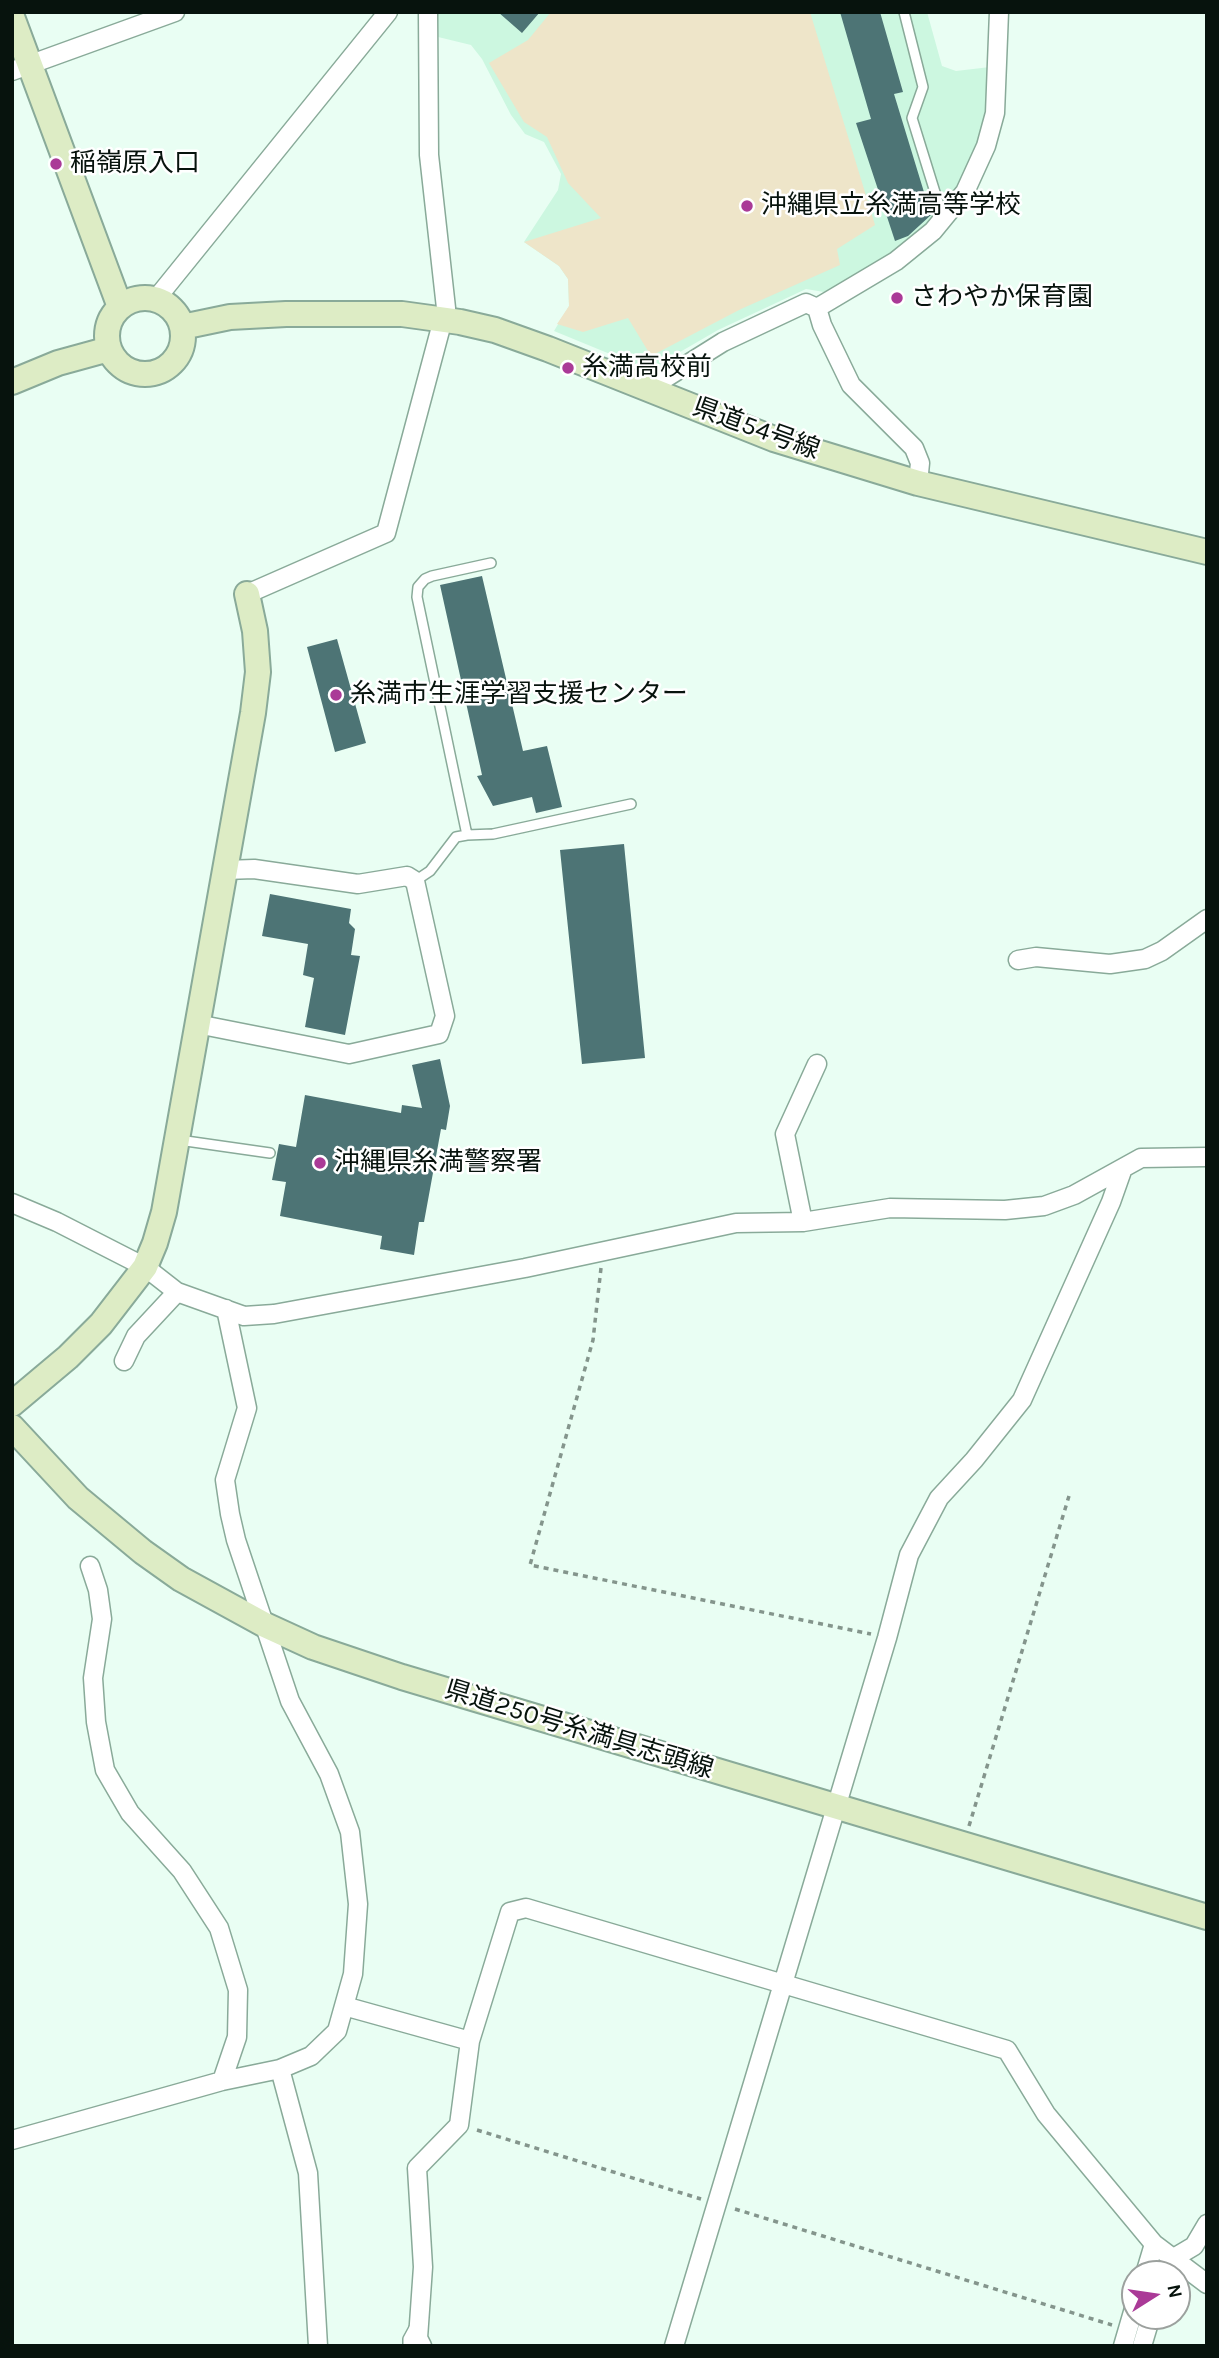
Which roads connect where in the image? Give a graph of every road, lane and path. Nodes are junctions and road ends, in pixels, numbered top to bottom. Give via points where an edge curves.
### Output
1 (175, 12) edge
2 (388, 12) edge
3 (428, 12) edge
4 (904, 12) edge
5 (999, 12) edge
6 (12, 17) edge
7 (137, 18) edge
8 (21, 68) edge
9 (943, 218) junction
10 (156, 299) junction
11 (120, 307) junction
12 (817, 308) junction
13 (443, 320) junction
14 (183, 327) junction
15 (109, 349) junction
16 (12, 382) edge
17 (645, 388) junction
18 (918, 483) junction
19 (1207, 552) edge
20 (491, 563) dead end
21 (247, 594) joint
22 (631, 804) dead end
23 (467, 835) junction
24 (225, 870) junction
25 (415, 881) junction
26 (1207, 919) edge
27 (1018, 960) dead end
28 (197, 1024) junction
29 (817, 1064) dead end
30 (177, 1139) junction
31 (270, 1153) dead end
32 (1207, 1157) edge
33 (1124, 1168) junction
34 (12, 1203) edge
35 (803, 1223) junction
36 (602, 1253) junction
37 (145, 1267) junction
38 (177, 1292) junction
39 (226, 1309) junction
40 (124, 1361) dead end
41 (12, 1405) edge
42 (12, 1427) edge
43 (1069, 1496) dead end
44 (90, 1566) dead end
45 (265, 1625) junction
46 (887, 1638) junction
47 (836, 1807) junction
48 (964, 1845) junction
49 (1207, 1917) edge
50 (782, 1984) junction
51 (344, 2006) junction
52 (470, 2041) junction
53 (280, 2069) junction
54 (222, 2081) junction
55 (459, 2124) junction
56 (12, 2140) edge
57 (717, 2203) junction
58 (1207, 2224) edge
59 (1154, 2244) junction
60 (1149, 2260) edge
61 (1164, 2260) edge
62 (1176, 2260) edge
63 (1191, 2277) edge
64 (1207, 2284) edge
65 (419, 2319) junction
66 (1125, 2337) edge
67 (318, 2346) edge
68 (408, 2346) edge
69 (422, 2346) edge
70 (674, 2346) edge

1 - 7 street
2 - 10 street
3 - 13 street via 429,156 446,308
4 - 9 lane via 923,87 912,118
5 - 9 street via 995,113 965,192
6 - 8 main road
7 - 8 street
8 - 11 main road
9 - 12 street via 896,261
10 - 11 main road via 131,300
10 - 14 main road via 177,314
11 - 15 main road via 108,326
12 - 17 street via 806,303 723,342
12 - 18 street via 851,386 914,448 920,463
13 - 14 main road, 県道54号線 via 384,314 286,314 230,317
13 - 17 main road, 県道54号線 via 495,330
13 - 21 street via 386,533
14 - 15 main road via 184,340 173,363 150,375 125,369
15 - 16 main road
17 - 18 main road, 県道54号線 via 774,439
18 - 19 main road, 県道54号線
20 - 23 lane via 425,579 417,597
21 - 24 main road via 258,672
22 - 23 lane via 493,834
23 - 25 lane via 456,837 430,871
24 - 25 street via 254,869 358,884 407,876
24 - 28 main road
25 - 28 street via 445,1016 439,1034 349,1054
26 - 27 street via 1163,951 1136,961
28 - 30 main road
29 - 35 street via 785,1134
30 - 31 lane
30 - 37 main road via 164,1212
32 - 33 street via 1141,1158
33 - 35 street via 1044,1206 890,1208
33 - 46 street via 1022,1400 939,1498 909,1555
34 - 37 street
35 - 36 street via 737,1223
36 - 39 street via 274,1314 244,1316
36 - 46 path via 593,1340 530,1565
37 - 38 street
37 - 41 main road via 101,1324
38 - 39 street
38 - 40 street via 136,1336
39 - 45 street via 247,1408 225,1480 236,1540
42 - 45 main road, 県道250号糸満具志頭線 via 110,1526 181,1578
43 - 48 path
44 - 54 street via 102,1619 93,1678 105,1770 130,1813 183,1871 219,1928 238,1990 237,2037
45 - 47 main road, 県道250号糸満具志頭線 via 402,1678
45 - 51 street via 290,1700 329,1774 350,1832 358,1904 353,1974
46 - 47 street
47 - 48 main road, 県道250号糸満具志頭線
47 - 50 street
48 - 49 main road, 県道250号糸満具志頭線
50 - 52 street via 526,1908 510,1912
50 - 57 street
50 - 59 street via 1007,2050 1046,2114
51 - 52 street
51 - 53 street via 337,2031 311,2056
52 - 55 street
53 - 54 street
53 - 67 street via 309,2174
54 - 56 street
55 - 57 path
55 - 65 street via 417,2168 423,2267
57 - 66 path
57 - 70 street
58 - 62 street via 1194,2246
59 - 60 street
59 - 61 street
63 - 64 street
65 - 68 lane
65 - 69 street

